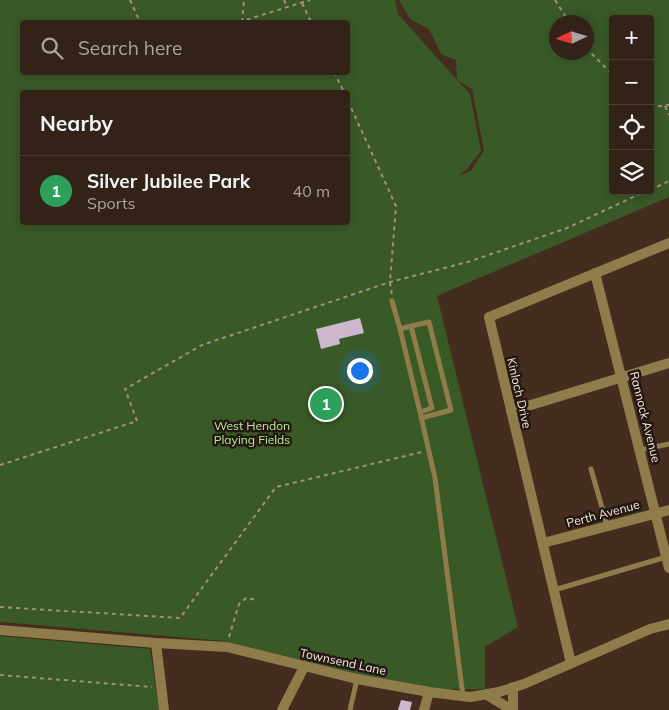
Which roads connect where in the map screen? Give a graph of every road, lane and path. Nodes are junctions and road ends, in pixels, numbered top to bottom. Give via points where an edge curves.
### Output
1 (130, 0) edge
2 (244, 0) edge
3 (284, 0) edge
4 (310, 0) edge
5 (555, 0) edge
6 (302, 3) junction
7 (287, 7) junction
8 (565, 15) edge
9 (139, 20) edge
10 (241, 20) edge
11 (247, 20) edge
12 (310, 20) edge
13 (594, 56) edge
14 (609, 71) edge
15 (336, 75) edge
16 (343, 90) edge
17 (350, 105) edge
18 (669, 105) edge
19 (665, 106) junction
20 (654, 107) edge
21 (669, 115) edge
22 (669, 181) edge
23 (654, 188) edge
24 (637, 195) edge
25 (669, 242) edge
26 (595, 273) junction
27 (390, 282) junction
28 (392, 301) joint
29 (411, 326) junction
30 (400, 330) junction
31 (669, 363) edge
32 (622, 377) junction
33 (511, 411) junction
34 (420, 415) junction
35 (669, 444) edge
36 (429, 450) junction
37 (640, 450) junction
38 (0, 465) edge
39 (591, 469) dead end
40 (669, 510) edge
41 (656, 513) junction
42 (607, 525) junction
43 (543, 543) junction
44 (666, 557) junction
45 (669, 568) edge
46 (554, 590) junction
47 (257, 600) dead end
48 (0, 606) edge
49 (669, 624) edge
50 (0, 630) edge
51 (156, 644) junction
52 (227, 647) junction
53 (571, 663) junction
54 (304, 667) junction
55 (0, 675) edge
56 (357, 679) junction
57 (513, 687) junction
58 (161, 688) junction
59 (429, 692) junction
60 (463, 696) junction
61 (491, 700) junction
62 (164, 710) edge
63 (282, 710) edge
64 (350, 710) edge
65 (424, 710) edge
66 (512, 710) edge

1 - 9 path
2 - 10 path
3 - 7 path
4 - 6 path
5 - 8 path
6 - 7 path
6 - 12 path
7 - 11 path
13 - 14 path
15 - 16 path
17 - 27 path via 396,206
18 - 19 path
19 - 20 path
19 - 21 path
22 - 23 path
24 - 27 path via 567,228 470,261
25 - 26 street, Kinloch Drive
26 - 32 street, Rannock Avenue
26 - 33 street, Kinloch Drive via 489,317
27 - 28 path
27 - 38 path via 202,346 125,389 137,421
28 - 30 lane
29 - 30 lane
29 - 34 lane via 432,408
29 - 34 lane via 429,322 451,410
30 - 34 lane
31 - 32 street
32 - 33 street
32 - 37 street, Rannock Avenue
33 - 43 street, Kinloch Drive
34 - 36 lane
35 - 37 lane
36 - 48 path via 276,487 180,618
36 - 60 lane
37 - 41 street, Rannock Avenue
39 - 42 lane
40 - 41 street, Perth Avenue
41 - 42 street, Perth Avenue
41 - 44 street, Rannock Avenue
42 - 43 street, Perth Avenue
43 - 46 street, Kinloch Drive
44 - 45 street, Rannock Avenue
44 - 46 lane
46 - 53 street, Kinloch Drive
47 - 52 path via 246,598 239,604
49 - 53 street, Townsend Lane
50 - 51 street, Townsend Lane
51 - 52 street, Townsend Lane
51 - 58 street
52 - 54 street, Townsend Lane
53 - 57 street, Townsend Lane
54 - 56 street, Townsend Lane
54 - 63 street
55 - 58 path
56 - 59 street, Townsend Lane
56 - 64 lane
57 - 61 street, Townsend Lane
57 - 66 street
58 - 62 street
59 - 60 street, Townsend Lane
59 - 65 street
60 - 61 street, Townsend Lane
61 - 66 street

